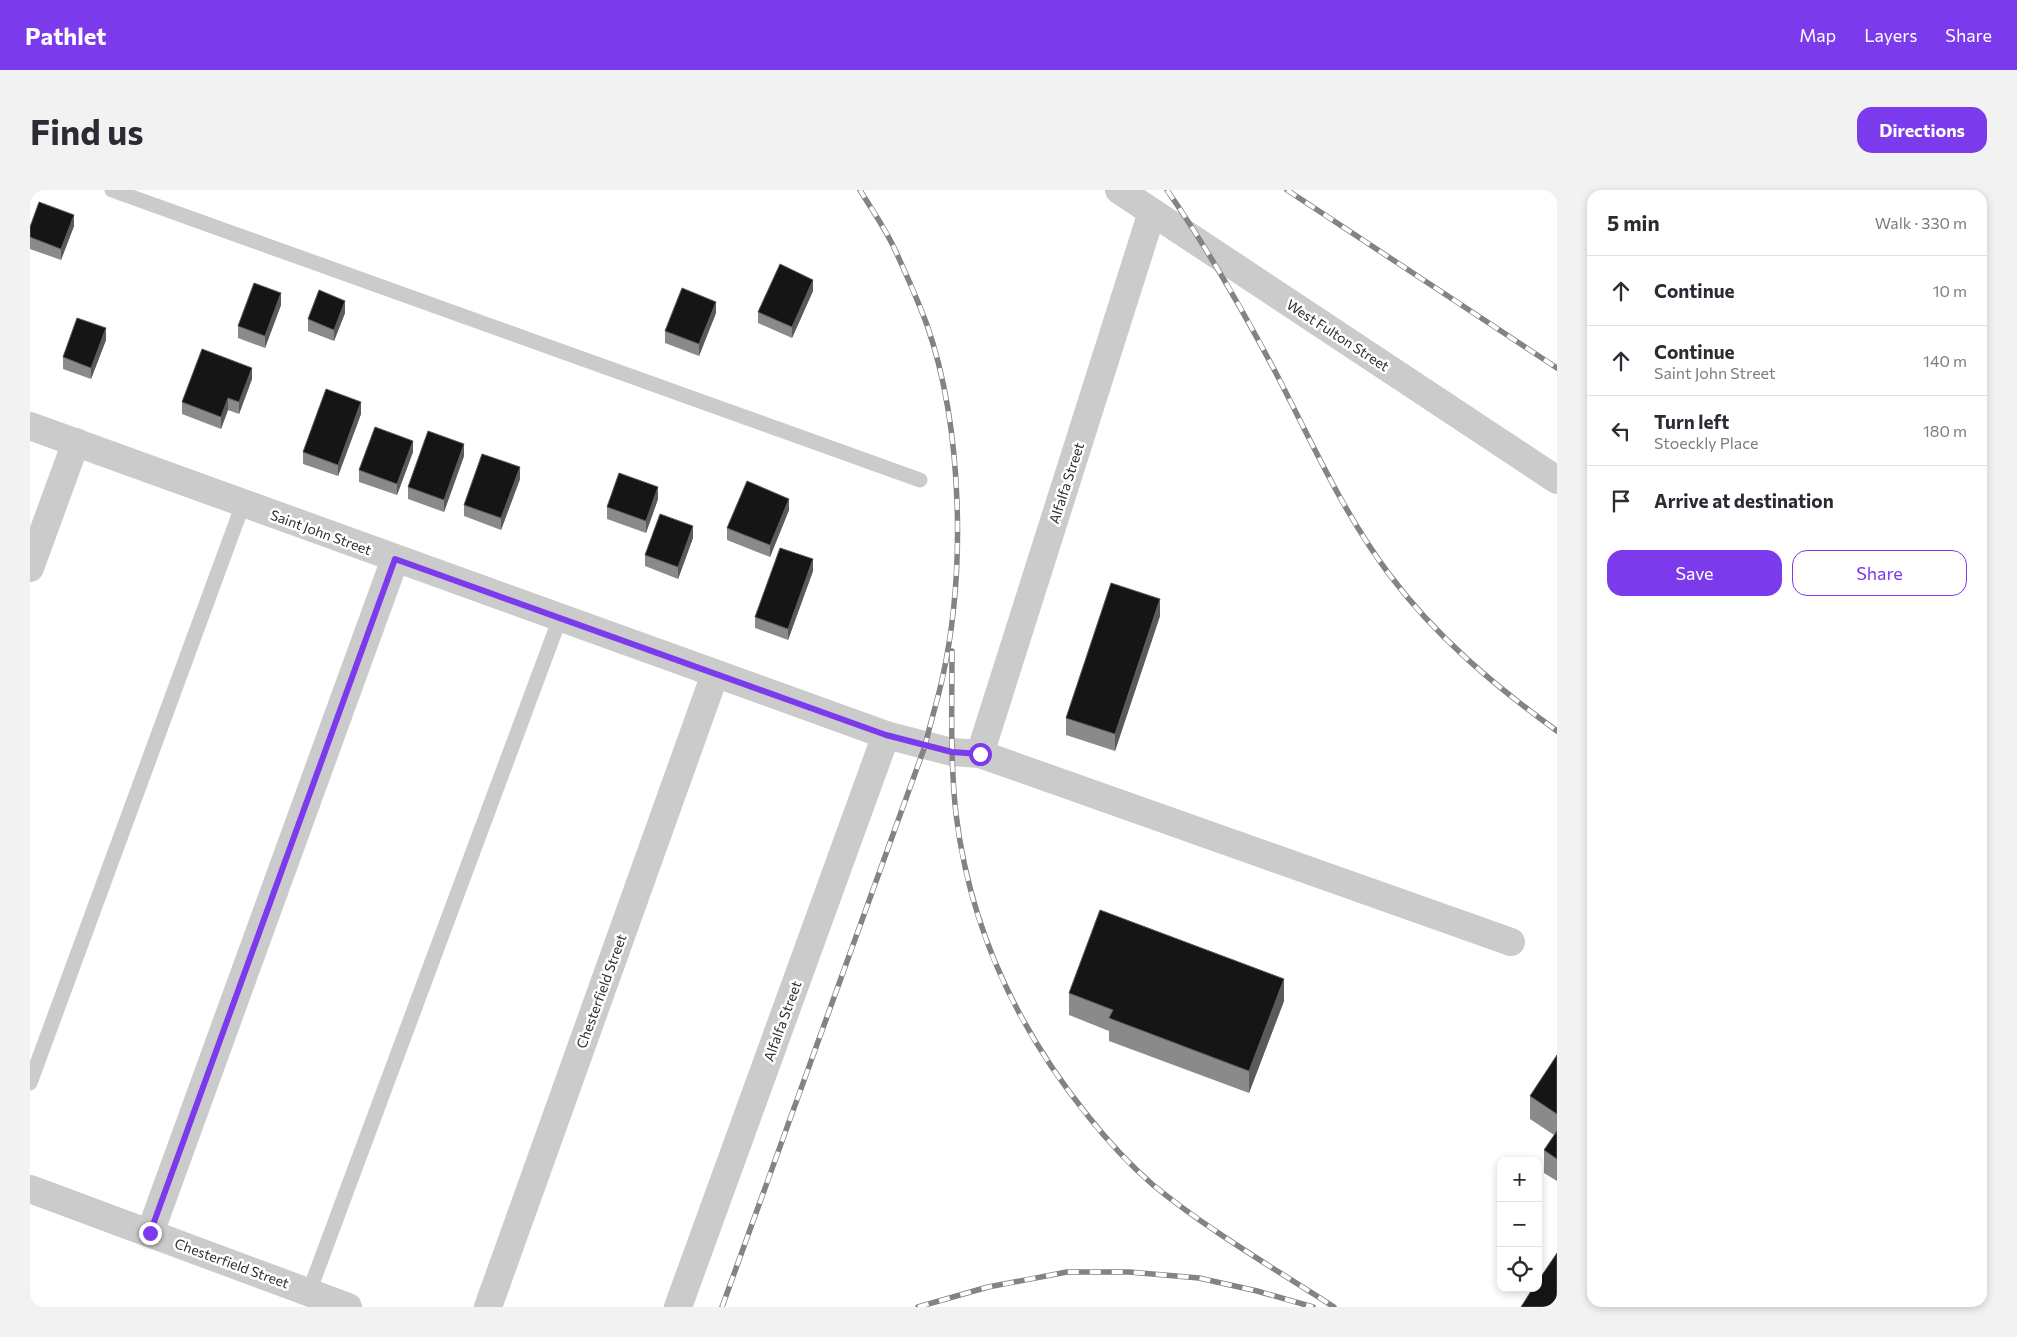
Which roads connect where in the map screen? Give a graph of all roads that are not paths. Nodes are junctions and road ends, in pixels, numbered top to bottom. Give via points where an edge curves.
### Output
1 (112, 190) edge
2 (1119, 190) edge
3 (1152, 212) junction
4 (30, 426) edge
5 (76, 442) junction
6 (920, 480) dead end
7 (1557, 480) edge
8 (243, 504) junction
9 (395, 559) junction
10 (30, 568) edge
11 (560, 618) junction
12 (715, 674) junction
13 (886, 735) junction
14 (980, 754) junction
15 (1511, 942) dead end
16 (30, 1083) edge
17 (30, 1189) edge
18 (150, 1233) junction
19 (309, 1292) junction
20 (348, 1307) edge
21 (488, 1307) edge
22 (678, 1307) edge

1 - 6 lane
2 - 3 street, West Fulton Street
3 - 7 street, West Fulton Street
3 - 14 street, Alfalfa Street
4 - 5 street, Saint John Street
5 - 8 street, Saint John Street
5 - 10 street
8 - 9 street, Saint John Street
8 - 16 lane
9 - 11 street, Saint John Street
9 - 18 street
11 - 12 street, Saint John Street
11 - 19 lane
12 - 13 street, Saint John Street
12 - 21 street, Chesterfield Street
13 - 14 street, Saint John Street via 952,752
13 - 22 street, Alfalfa Street
14 - 15 street, Saint John Street
17 - 18 street, Chesterfield Street
18 - 19 street, Chesterfield Street
19 - 20 street, Chesterfield Street

